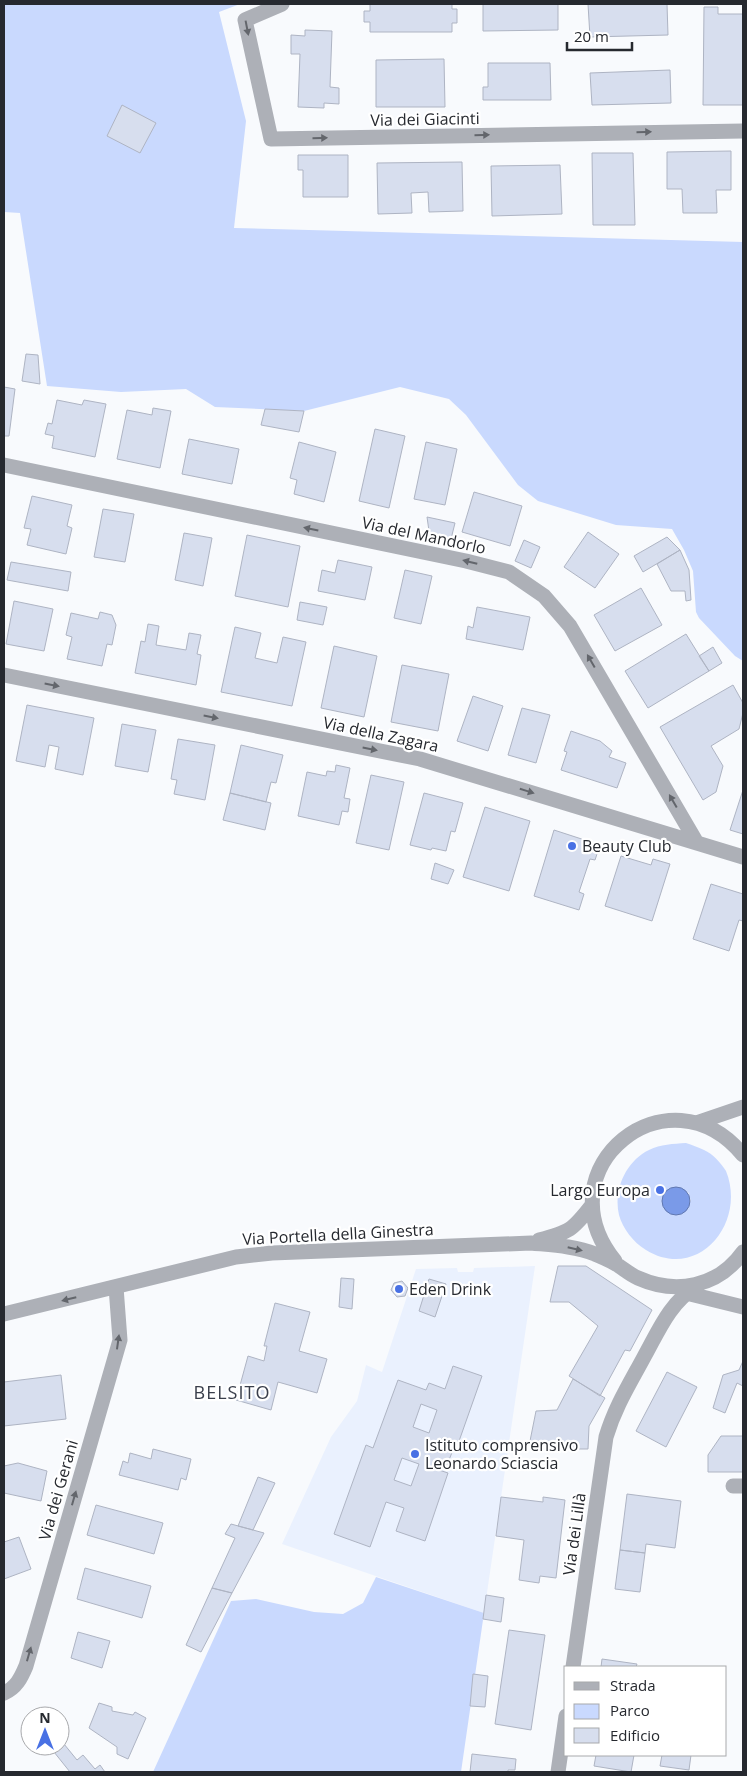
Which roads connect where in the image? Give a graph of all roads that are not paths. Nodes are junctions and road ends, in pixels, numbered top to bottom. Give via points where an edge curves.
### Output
1 (282, 4) edge
2 (743, 130) edge
3 (4, 465) edge
4 (4, 675) edge
5 (697, 843) junction
6 (743, 857) edge
7 (743, 1106) edge
8 (696, 1123) junction
9 (743, 1155) edge
10 (592, 1205) junction
11 (531, 1243) junction
12 (743, 1252) edge
13 (617, 1264) junction
14 (719, 1276) junction
15 (699, 1285) junction
16 (661, 1286) junction
17 (116, 1287) junction
18 (686, 1293) junction
19 (725, 1303) junction
20 (743, 1307) edge
21 (4, 1314) edge
22 (572, 1666) edge
23 (4, 1693) edge
24 (564, 1730) edge
25 (558, 1772) edge

1 -> 2 street, Via dei Giacinti via 245,20 271,139
5 -> 3 street, Via del Mandorlo via 570,626 544,596 509,572
4 -> 5 street, Via della Zagara via 420,759
5 - 6 street, Via della Zagara
7 - 8 street
8 - 9 street via 716,1131
8 - 10 street via 674,1120 632,1132 602,1163 594,1184
10 - 11 street via 565,1233
10 - 13 street via 595,1227
11 -> 13 street via 593,1253
11 - 17 street, Via Portella della Ginestra via 272,1253 236,1257
12 - 14 street
13 - 16 street via 636,1278
14 - 15 street
14 - 19 street via 718,1285
15 - 16 street
15 - 18 street, Via dei Lillà
16 - 18 street
17 -> 21 street, Via Portella della Ginestra
23 -> 17 street, Via dei Gerani via 21,1678 26,1666 120,1340
18 - 19 street
18 - 22 street, Via dei Lillà via 669,1312 613,1414 606,1437
19 - 20 street
24 - 25 street

